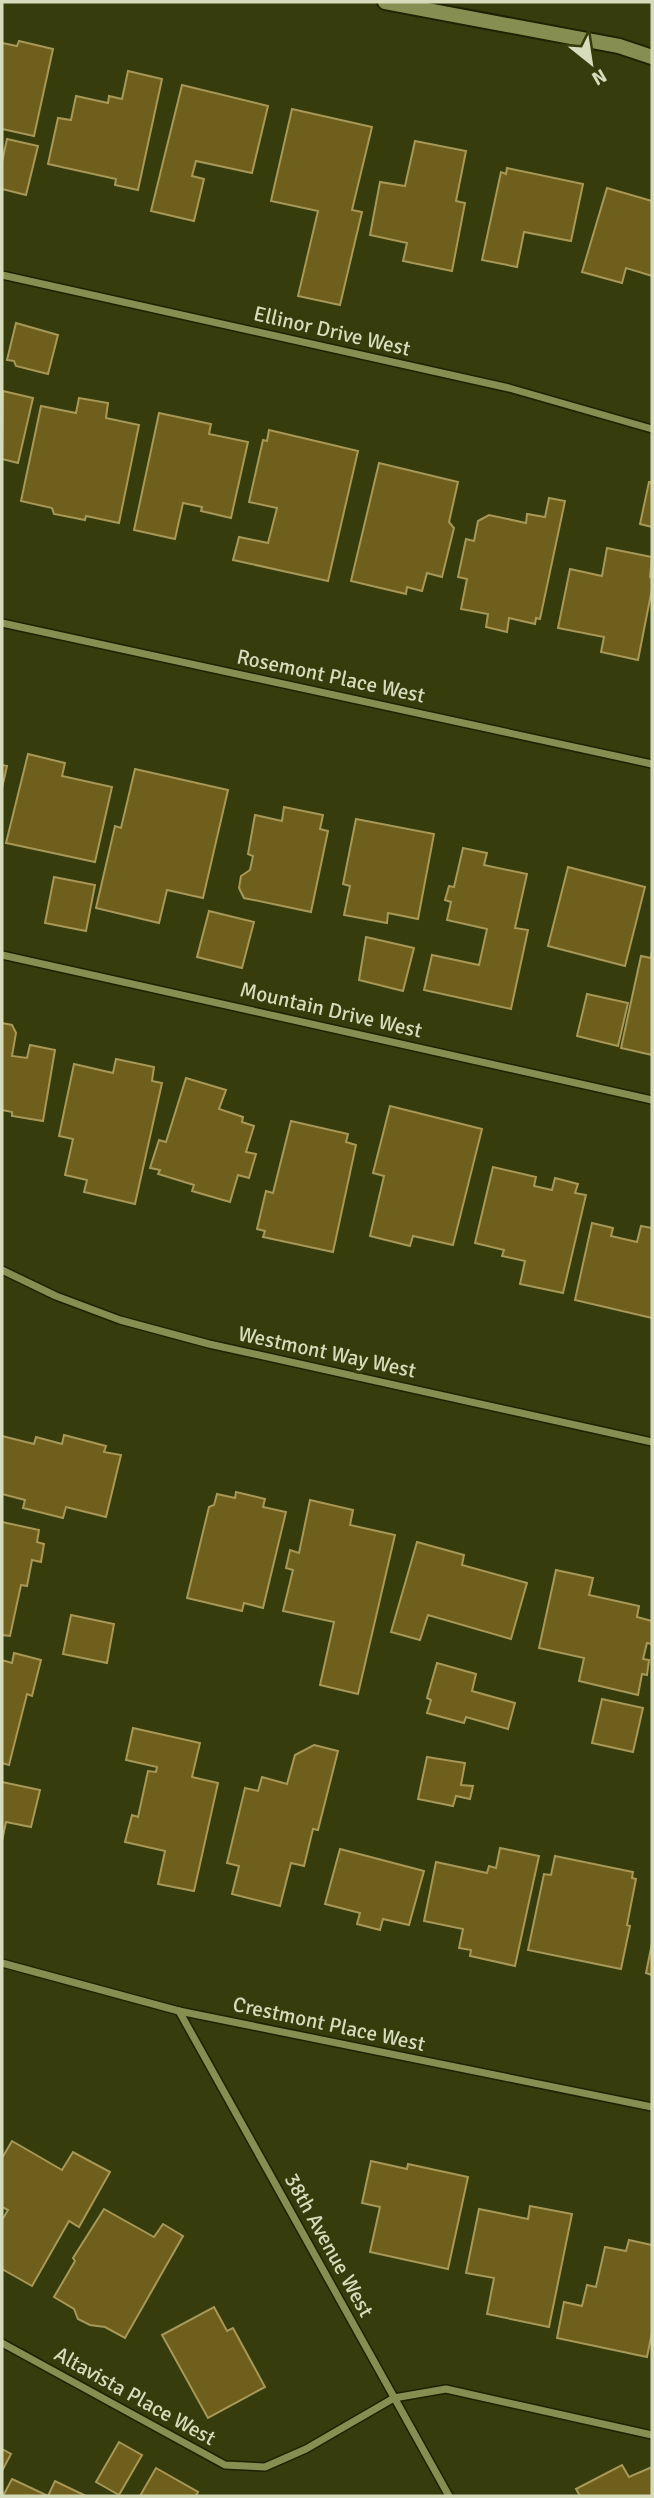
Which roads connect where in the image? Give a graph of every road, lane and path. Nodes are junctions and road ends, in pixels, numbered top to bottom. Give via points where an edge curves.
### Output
1 (385, 2) edge
2 (652, 57) edge
3 (2, 275) edge
4 (652, 429) edge
5 (2, 623) edge
6 (652, 764) edge
7 (2, 955) edge
8 (652, 1100) edge
9 (2, 1270) edge
10 (652, 1442) edge
11 (2, 1963) edge
12 (179, 2011) junction
13 (652, 2107) edge
14 (2, 2343) edge
15 (394, 2398) junction
16 (652, 2435) edge
17 (449, 2496) edge

1 - 2 street via 619,46
3 - 4 street, Ellinor Drive West via 509,388
5 - 6 street, Rosemont Place West
7 - 8 street, Mountain Drive West
9 - 10 street, Westmont Way West via 120,1320 208,1344
11 - 12 street, Crestmont Place West
12 - 13 street, Crestmont Place West
12 - 15 street, 38th Avenue West
14 - 15 street, Altavista Place West via 225,2465 265,2466 306,2449
15 - 16 street, Altavista Place West via 446,2389
15 - 17 street, 38th Avenue West

